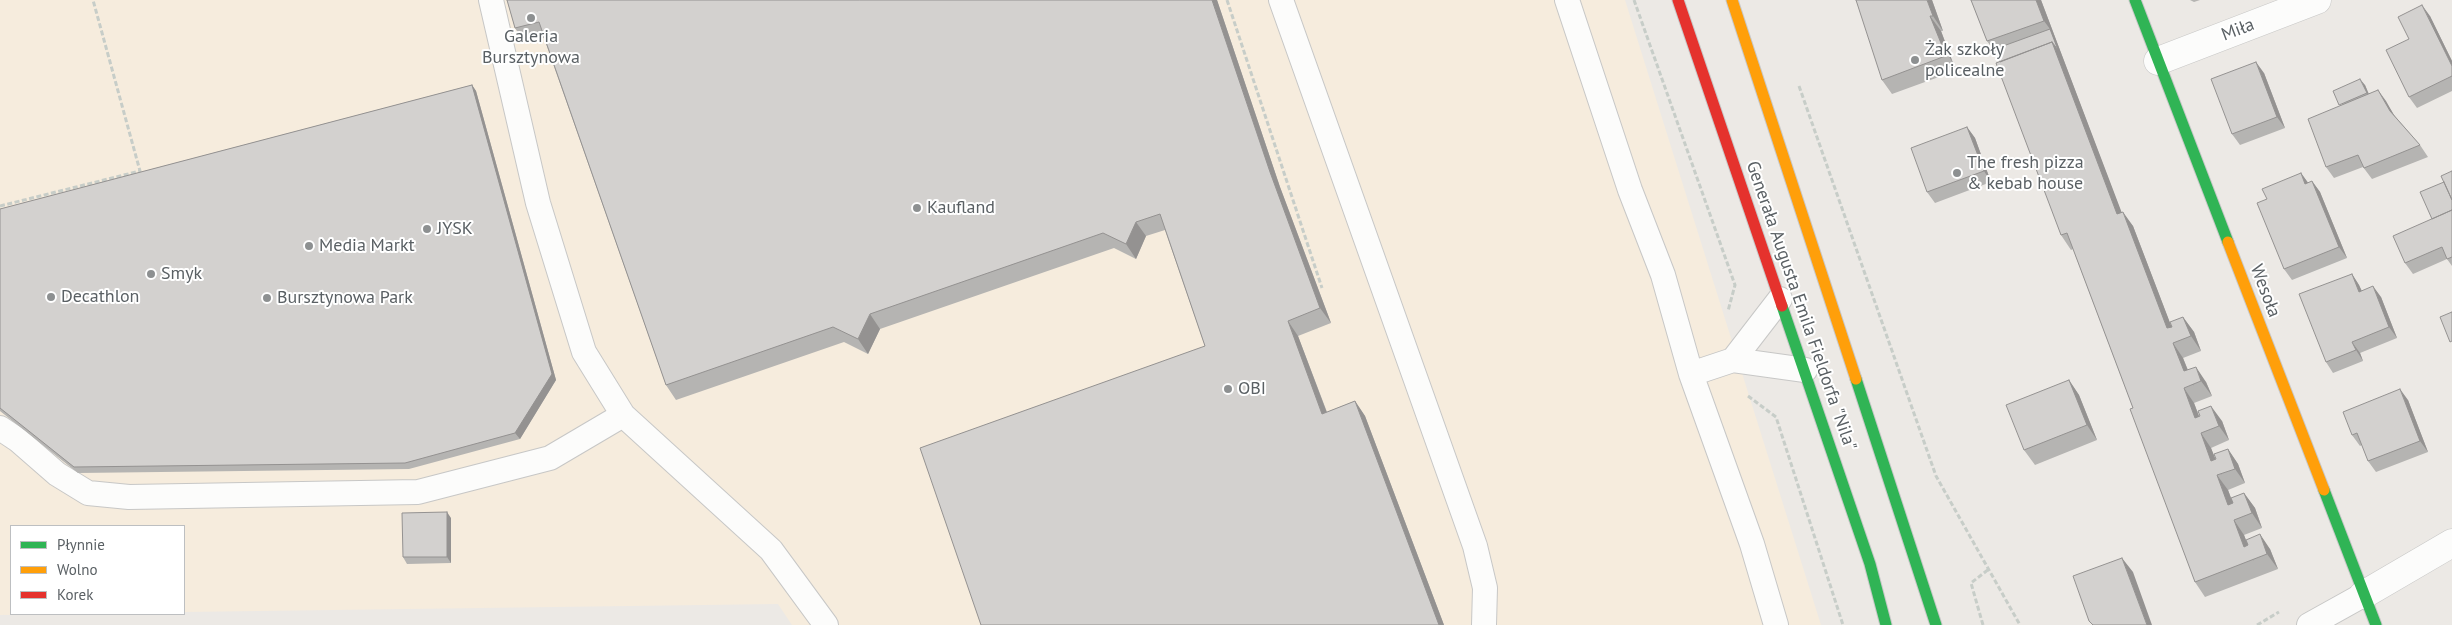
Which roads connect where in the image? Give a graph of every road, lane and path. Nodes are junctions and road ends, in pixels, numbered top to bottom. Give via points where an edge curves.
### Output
1 (93, 0) edge
2 (491, 0) edge
3 (1227, 0) edge
4 (1281, 0) edge
5 (1567, 0) edge
6 (1634, 0) edge
7 (1678, 0) edge
8 (1732, 0) edge
9 (2135, 0) edge
10 (2317, 0) edge
11 (2158, 61) junction
12 (1798, 83) dead end
13 (0, 206) edge
14 (1322, 288) dead end
15 (1780, 299) junction
16 (1733, 360) junction
17 (1805, 370) junction
18 (1691, 374) junction
19 (623, 415) junction
20 (0, 428) edge
21 (2452, 543) edge
22 (1989, 569) junction
23 (2363, 595) junction
24 (826, 625) edge
25 (1484, 625) edge
26 (1776, 625) edge
27 (1843, 625) edge
28 (1886, 625) edge
29 (1936, 625) edge
30 (1983, 625) edge
31 (2020, 625) edge
32 (2309, 625) edge
33 (2376, 625) edge

1 - 13 path via 140,171
2 - 19 lane via 538,203 584,352
3 - 14 path
4 - 25 lane via 1475,546 1485,588
5 - 18 lane via 1630,190 1663,275
6 - 16 path via 1736,285 1723,326
7 - 15 street, Generała Augusta Emila Fieldorfa "Nila"
8 - 29 street, Generała Augusta Emila Fieldorfa "Nila"
9 - 11 street, Wesoła
10 - 11 street, Miła
11 - 23 street, Wesoła
12 - 22 path via 1936,476
15 - 16 lane
15 - 17 street, Generała Augusta Emila Fieldorfa "Nila"
16 - 17 lane
16 - 18 lane
16 - 27 path via 1745,394 1776,417
17 - 28 street, Generała Augusta Emila Fieldorfa "Nila" via 1870,564
18 - 26 lane via 1752,544
19 - 20 lane via 550,458 418,492 129,497 88,493 57,474
19 - 24 lane via 771,550
21 - 23 street
22 - 30 path via 1971,583
22 - 31 path
23 - 32 lane
23 - 33 street, Wesoła

